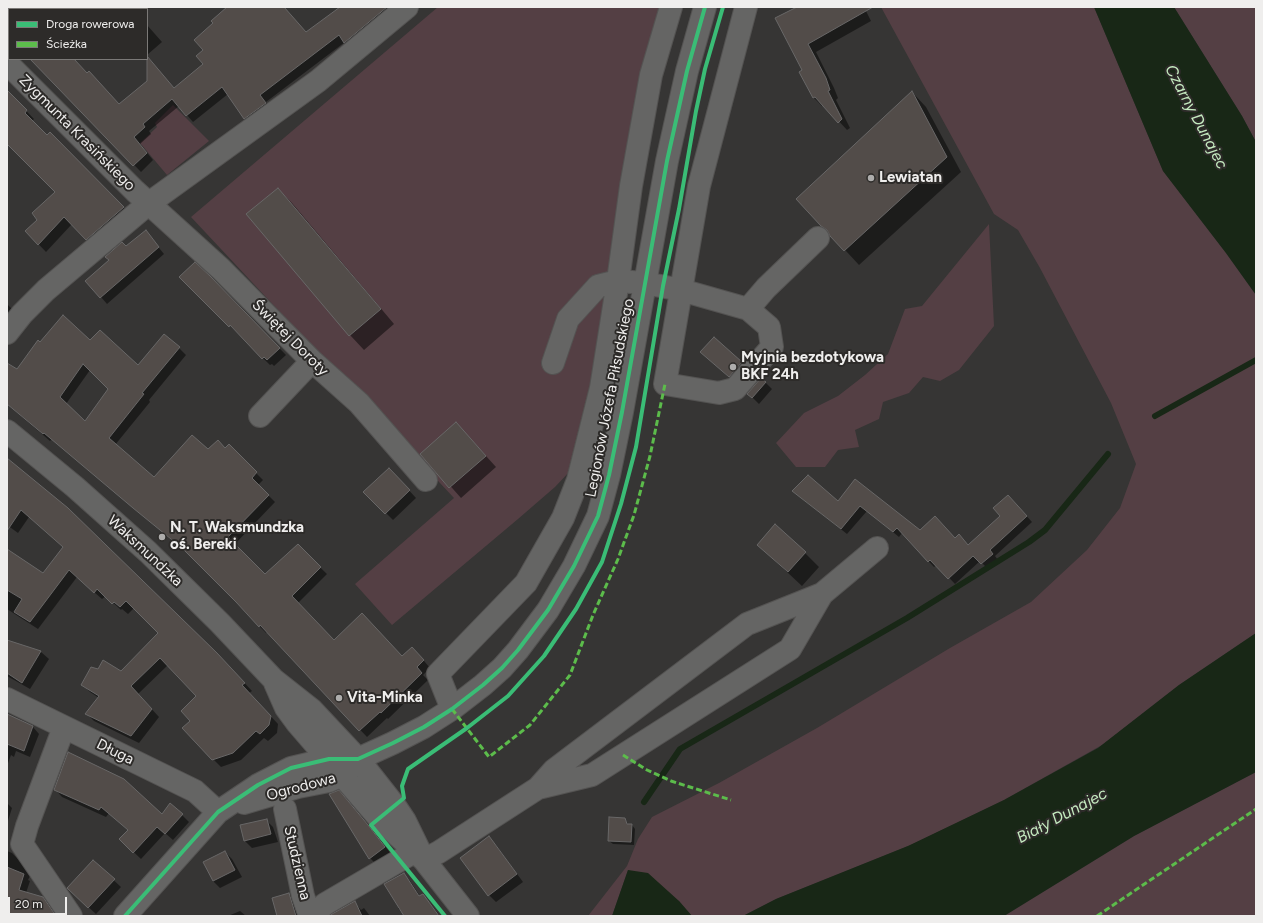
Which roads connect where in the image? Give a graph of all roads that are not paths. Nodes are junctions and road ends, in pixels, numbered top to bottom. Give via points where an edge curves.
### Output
1 (406, 7) edge
2 (671, 7) edge
3 (705, 7) edge
4 (746, 7) edge
5 (7, 63) edge
6 (148, 204) junction
7 (818, 238) dead end
8 (618, 281) junction
9 (644, 283) junction
10 (681, 290) junction
11 (748, 309) junction
12 (7, 332) edge
13 (312, 361) junction
14 (553, 363) dead end
15 (260, 416) dead end
16 (7, 431) edge
17 (426, 480) dead end
18 (876, 548) dead end
19 (822, 594) junction
20 (274, 680) junction
21 (7, 699) edge
22 (452, 709) junction
23 (64, 728) junction
24 (329, 759) junction
25 (358, 759) junction
26 (343, 775) junction
27 (538, 788) junction
28 (285, 809) dead end
29 (218, 812) junction
30 (419, 856) junction
31 (71, 916) edge
32 (125, 916) edge
33 (311, 916) edge
34 (468, 916) edge

1 - 6 street via 318,81
2 - 8 street via 651,75 631,186
3 - 9 street, Legionów Józefa Piłsudskiego via 687,70
4 - 10 street via 699,186
5 - 6 street, Zygmunta Krasińskiego
6 - 12 street via 46,290
6 - 13 street, Świętej Doroty via 221,269
7 - 11 street
8 - 9 street
8 - 14 street via 598,286 568,319
8 - 22 street via 601,388 578,480 563,518 526,583 438,674
9 - 10 street
9 - 22 street, Legionów Józefa Piłsudskiego via 615,448 598,516 574,566 548,610 518,650 483,685
10 - 11 street
10 - 11 street via 665,384 719,393 735,389 772,347 769,327
13 - 15 street
13 - 17 street, Świętej Doroty via 359,403
16 - 20 street, Waksmundzka via 153,557
18 - 19 street
19 - 27 street via 747,624 554,770
19 - 27 street via 790,649 592,775
20 - 24 street, Waksmundzka via 286,708
20 - 25 street, Waksmundzka via 312,710
21 - 23 street, Długa
22 - 25 street, Legionów Józefa Piłsudskiego
23 - 29 street, Długa via 196,791
23 - 31 street via 22,844
24 - 25 street, Legionów Józefa Piłsudskiego
24 - 26 street, Waksmundzka
24 - 29 street, Ogrodowa via 291,768 258,785
25 - 26 street, Legionów Józefa Piłsudskiego
25 - 30 street, Waksmundzka via 405,821
26 - 29 street, Ogrodowa
26 - 30 street, Waksmundzka via 379,818
27 - 30 street via 439,852
28 - 33 street, Studzienna via 303,896
29 - 32 street
30 - 33 street via 325,904
30 - 34 street, Waksmundzka

